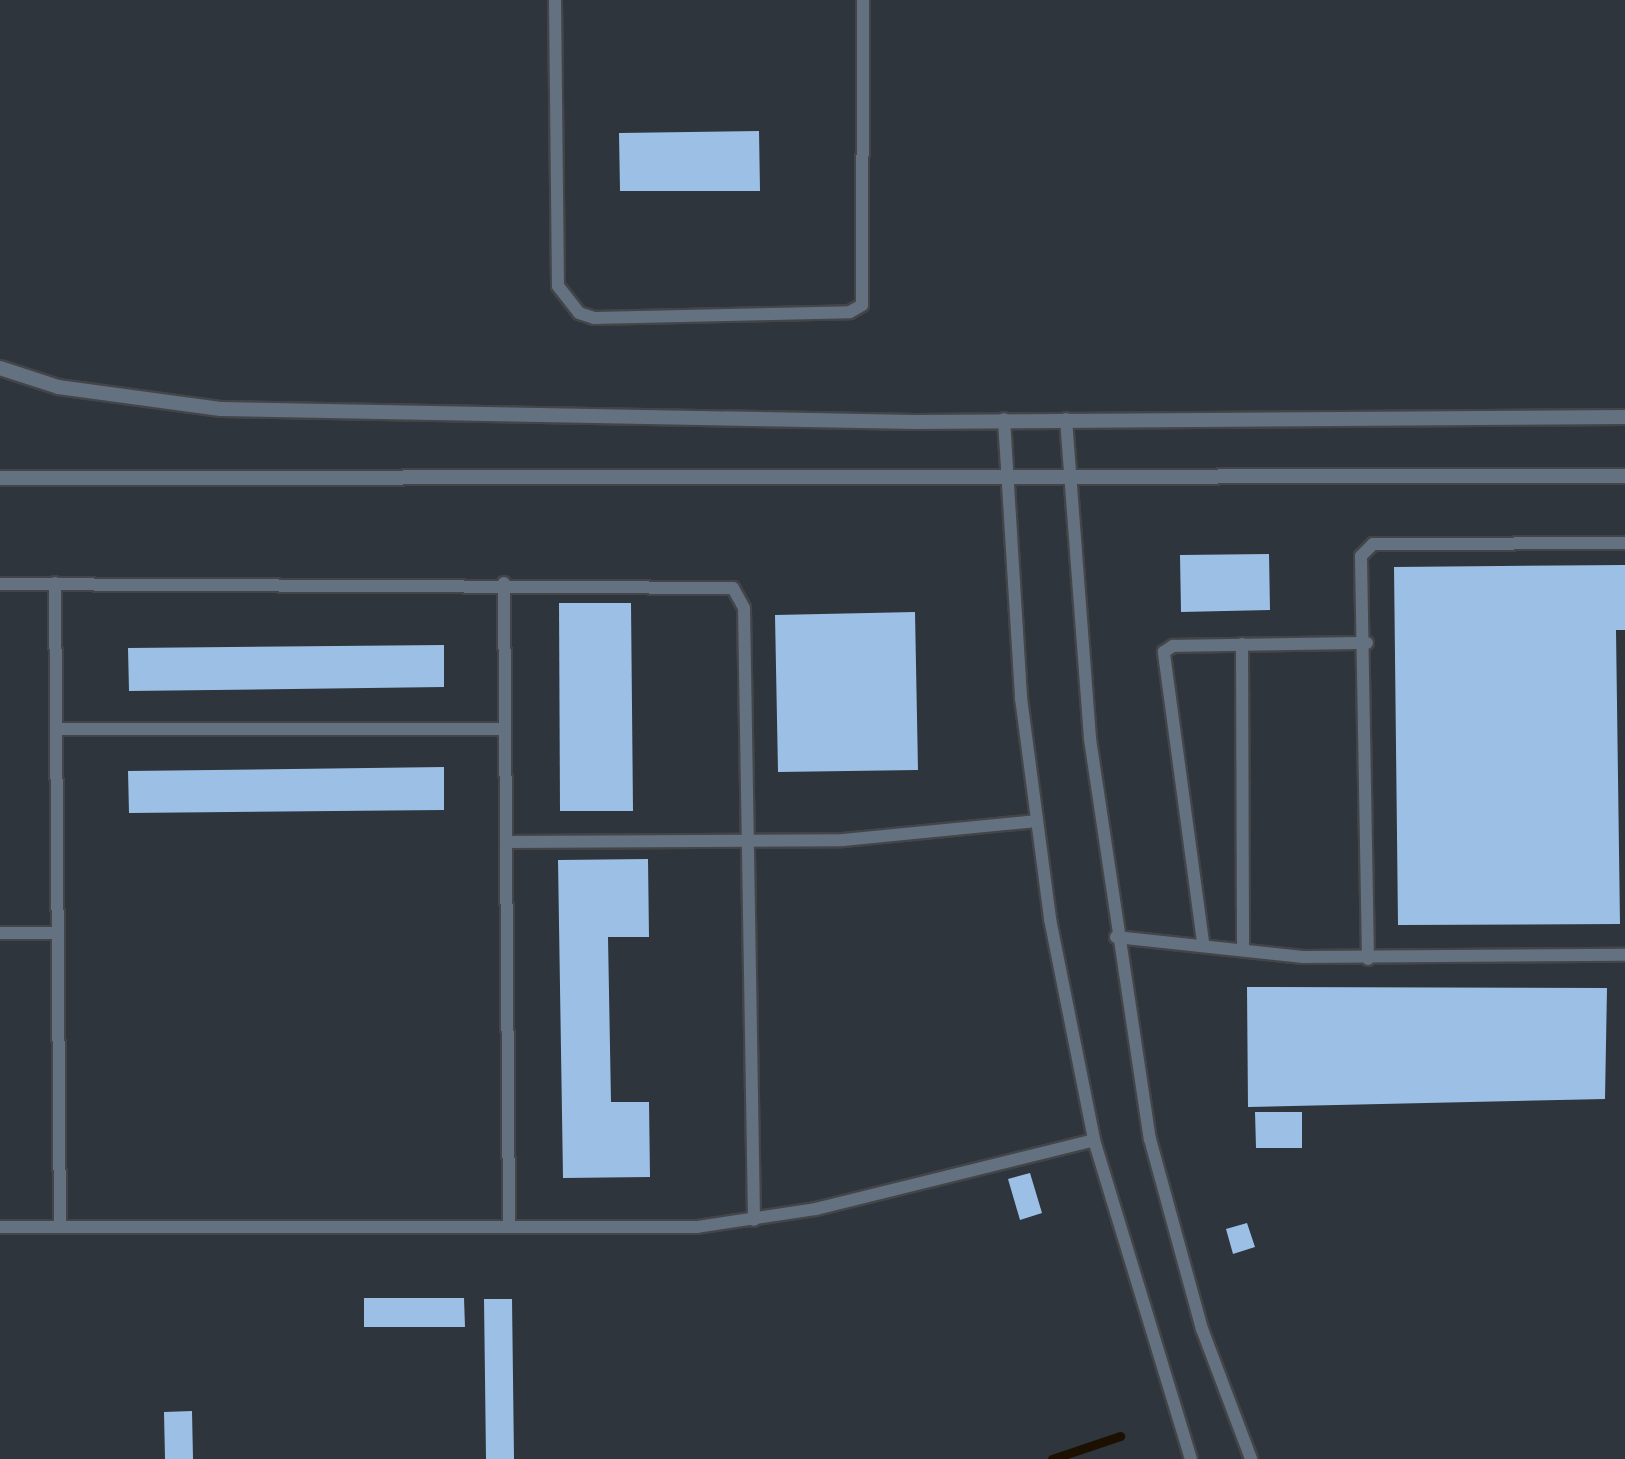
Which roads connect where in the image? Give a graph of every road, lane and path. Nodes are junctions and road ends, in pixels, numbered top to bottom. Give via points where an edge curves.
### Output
1 (555, 0) edge
2 (863, 0) edge
3 (0, 368) edge
4 (1625, 417) edge
5 (1004, 419) junction
6 (1066, 419) junction
7 (1625, 476) edge
8 (1005, 477) junction
9 (1070, 477) junction
10 (0, 478) edge
11 (1625, 543) edge
12 (55, 583) junction
13 (504, 583) junction
14 (0, 584) edge
15 (1367, 643) junction
16 (1242, 644) junction
17 (56, 729) junction
18 (505, 729) junction
19 (1037, 821) junction
20 (744, 841) junction
21 (506, 842) junction
22 (0, 933) edge
23 (58, 933) junction
24 (1116, 937) junction
25 (1203, 942) junction
26 (1243, 949) junction
27 (1625, 955) edge
28 (1368, 958) junction
29 (1094, 1140) junction
30 (754, 1220) junction
31 (509, 1222) junction
32 (0, 1227) edge
33 (60, 1227) junction
34 (1191, 1459) edge
35 (1251, 1459) edge

1 - 2 lane via 558,286 579,313 594,318 850,312 862,305
3 - 5 street via 71,389 221,409
4 - 6 street
5 - 6 street
5 - 8 lane
6 - 9 lane
7 - 9 street
8 - 9 street
8 - 10 street
8 - 19 lane via 1021,698
9 - 24 lane via 1090,739
11 - 15 lane via 1373,544 1362,556
12 - 13 lane
12 - 14 lane
12 - 17 lane
13 - 18 lane
13 - 20 lane via 733,589 744,608
15 - 16 lane
15 - 28 lane
16 - 25 lane via 1173,646 1162,656
16 - 26 lane
17 - 18 lane
17 - 23 lane
18 - 21 lane
19 - 20 lane via 935,836
19 - 29 lane
20 - 21 lane
20 - 30 lane
21 - 31 lane
22 - 23 lane
23 - 33 lane
24 - 25 lane
24 - 35 lane via 1150,1139 1202,1329
25 - 26 lane
26 - 28 lane
27 - 28 lane
29 - 30 lane
29 - 34 lane
30 - 31 lane via 697,1227
31 - 33 lane
32 - 33 lane

